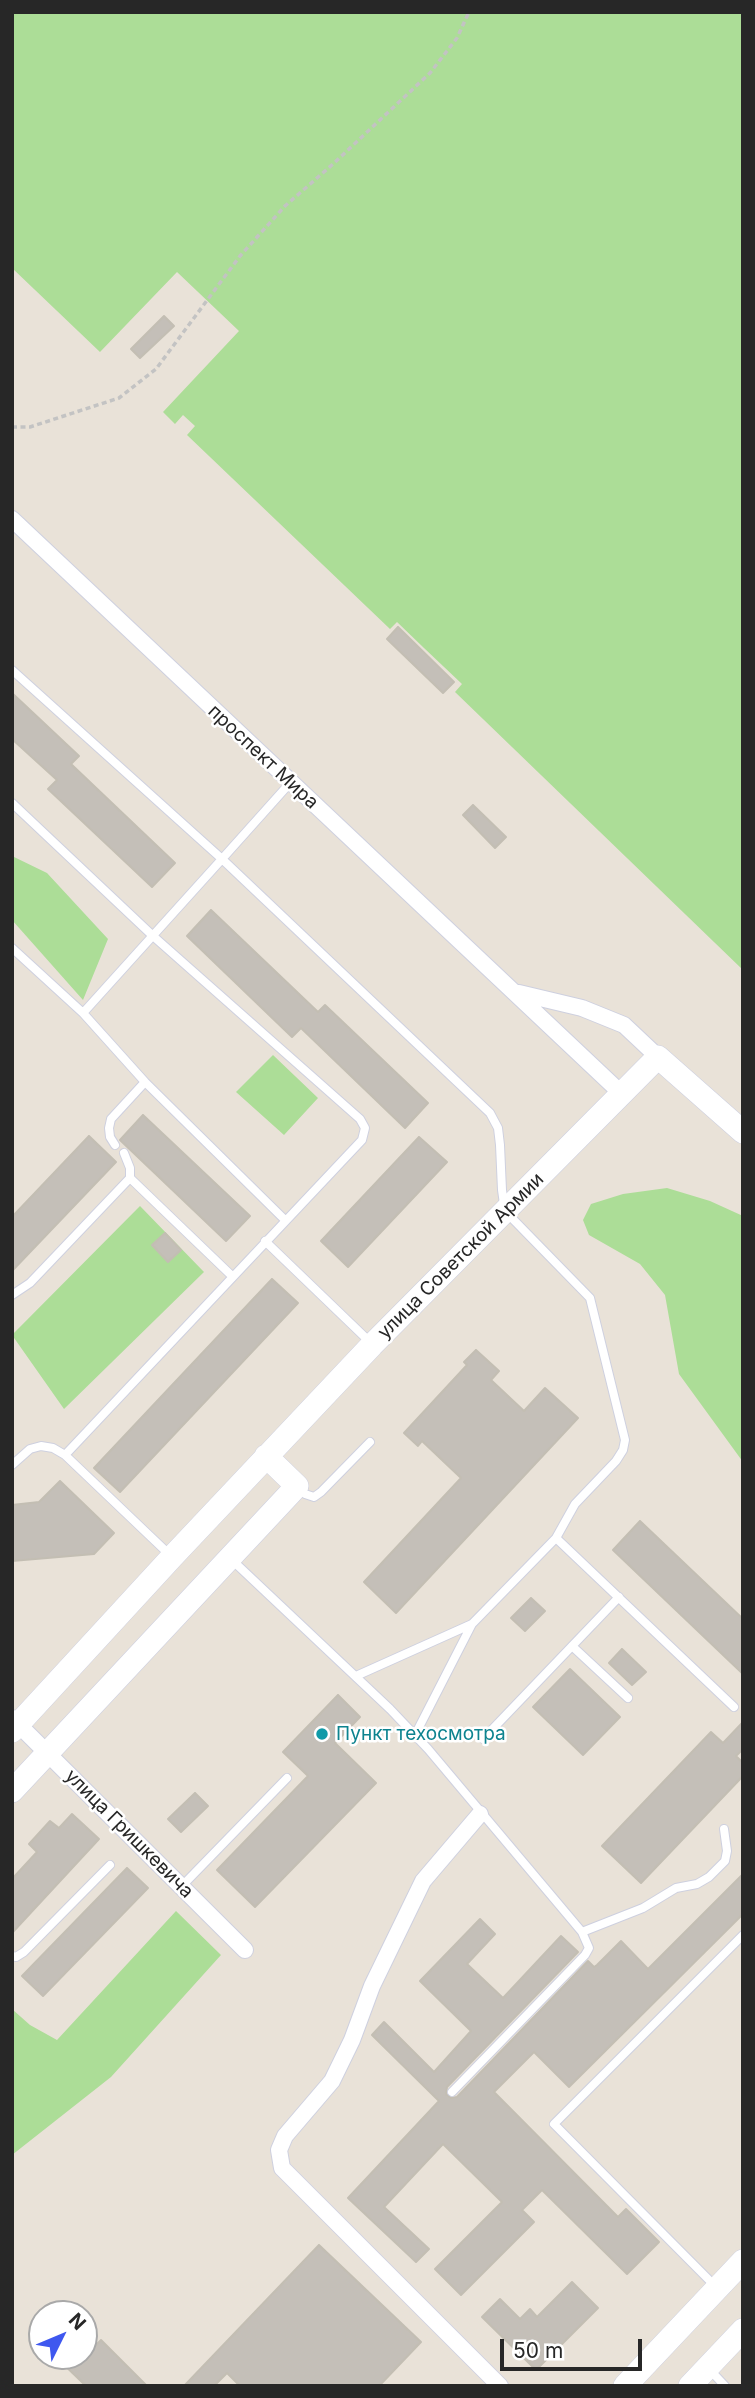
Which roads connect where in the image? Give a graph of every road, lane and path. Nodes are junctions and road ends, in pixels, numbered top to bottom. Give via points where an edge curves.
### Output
1 (470, 12) edge
2 (12, 427) edge
3 (12, 520) edge
4 (12, 670) edge
5 (290, 783) junction
6 (12, 803) edge
7 (222, 859) junction
8 (153, 936) junction
9 (12, 948) edge
10 (517, 993) junction
11 (83, 1013) junction
12 (658, 1057) junction
13 (145, 1082) junction
14 (622, 1094) junction
15 (743, 1132) edge
16 (115, 1145) dead end
17 (124, 1153) dead end
18 (131, 1178) junction
19 (505, 1211) junction
20 (285, 1220) junction
21 (265, 1241) junction
22 (232, 1276) junction
23 (12, 1295) edge
24 (372, 1345) junction
25 (370, 1442) dead end
26 (65, 1455) junction
27 (266, 1456) junction
28 (12, 1465) edge
29 (297, 1486) junction
30 (556, 1538) junction
31 (172, 1557) junction
32 (230, 1558) junction
33 (619, 1597) junction
34 (472, 1624) junction
35 (572, 1646) junction
36 (356, 1676) junction
37 (628, 1698) dead end
38 (734, 1707) dead end
39 (14, 1724) edge
40 (415, 1735) junction
41 (483, 1739) dead end
42 (48, 1752) junction
43 (287, 1778) dead end
44 (12, 1791) edge
45 (480, 1814) junction
46 (724, 1829) dead end
47 (110, 1865) dead end
48 (181, 1886) junction
49 (582, 1932) junction
50 (743, 1935) edge
51 (245, 1950) dead end
52 (12, 1956) edge
53 (452, 2092) dead end
54 (743, 2261) edge
55 (717, 2288) junction
56 (743, 2330) edge
57 (707, 2367) junction
58 (500, 2386) edge
59 (625, 2386) edge
60 (690, 2386) edge
61 (726, 2386) edge

1 - 2 path via 430,73 285,206 240,257 156,369 119,398 30,427
3 - 5 street, проспект Мира
4 - 7 lane
5 - 7 lane
5 - 10 street, проспект Мира
6 - 8 lane
7 - 8 lane
7 - 19 lane via 490,1113 498,1128
8 - 11 lane
8 - 20 lane via 365,1128 362,1140
9 - 11 lane
10 - 12 street, проспект Мира via 624,1025
10 - 14 street, проспект Мира
11 - 13 lane
12 - 14 street, улица Советской Армии
12 - 15 street, проспект Мира
13 - 16 lane via 111,1119 110,1137
13 - 20 lane
14 - 19 street, улица Советской Армии
17 - 18 lane
18 - 22 lane
18 - 23 lane via 30,1283
19 - 24 street, улица Советской Армии
19 - 30 lane via 590,1298 625,1440 616,1461 575,1504
20 - 21 lane
21 - 22 lane
21 - 24 lane
22 - 26 lane
24 - 27 street, улица Советской Армии
25 - 29 lane via 314,1497
26 - 28 lane via 41,1446 30,1449
26 - 31 lane
27 - 29 street
27 - 31 street, улица Советской Армии
29 - 32 street
30 - 33 lane
30 - 34 lane
31 - 39 street, улица Советской Армии
32 - 36 lane
32 - 42 street
33 - 35 lane
33 - 38 lane
34 - 36 lane
34 - 40 lane
35 - 37 lane
35 - 41 lane
36 - 40 lane
39 - 42 street, улица Гришкевича
40 - 45 lane
42 - 44 street
42 - 48 street, улица Гришкевича
43 - 48 lane
45 - 49 lane
45 - 58 street via 423,1881 332,2081 285,2136 279,2150 282,2168
46 - 49 lane via 724,1861 709,1877
47 - 52 lane via 24,1952
48 - 51 street, улица Гришкевича
49 - 53 lane via 589,1948 585,1955
50 - 55 lane via 554,2124
54 - 55 street
55 - 59 street
56 - 57 street
57 - 60 street
57 - 61 lane

